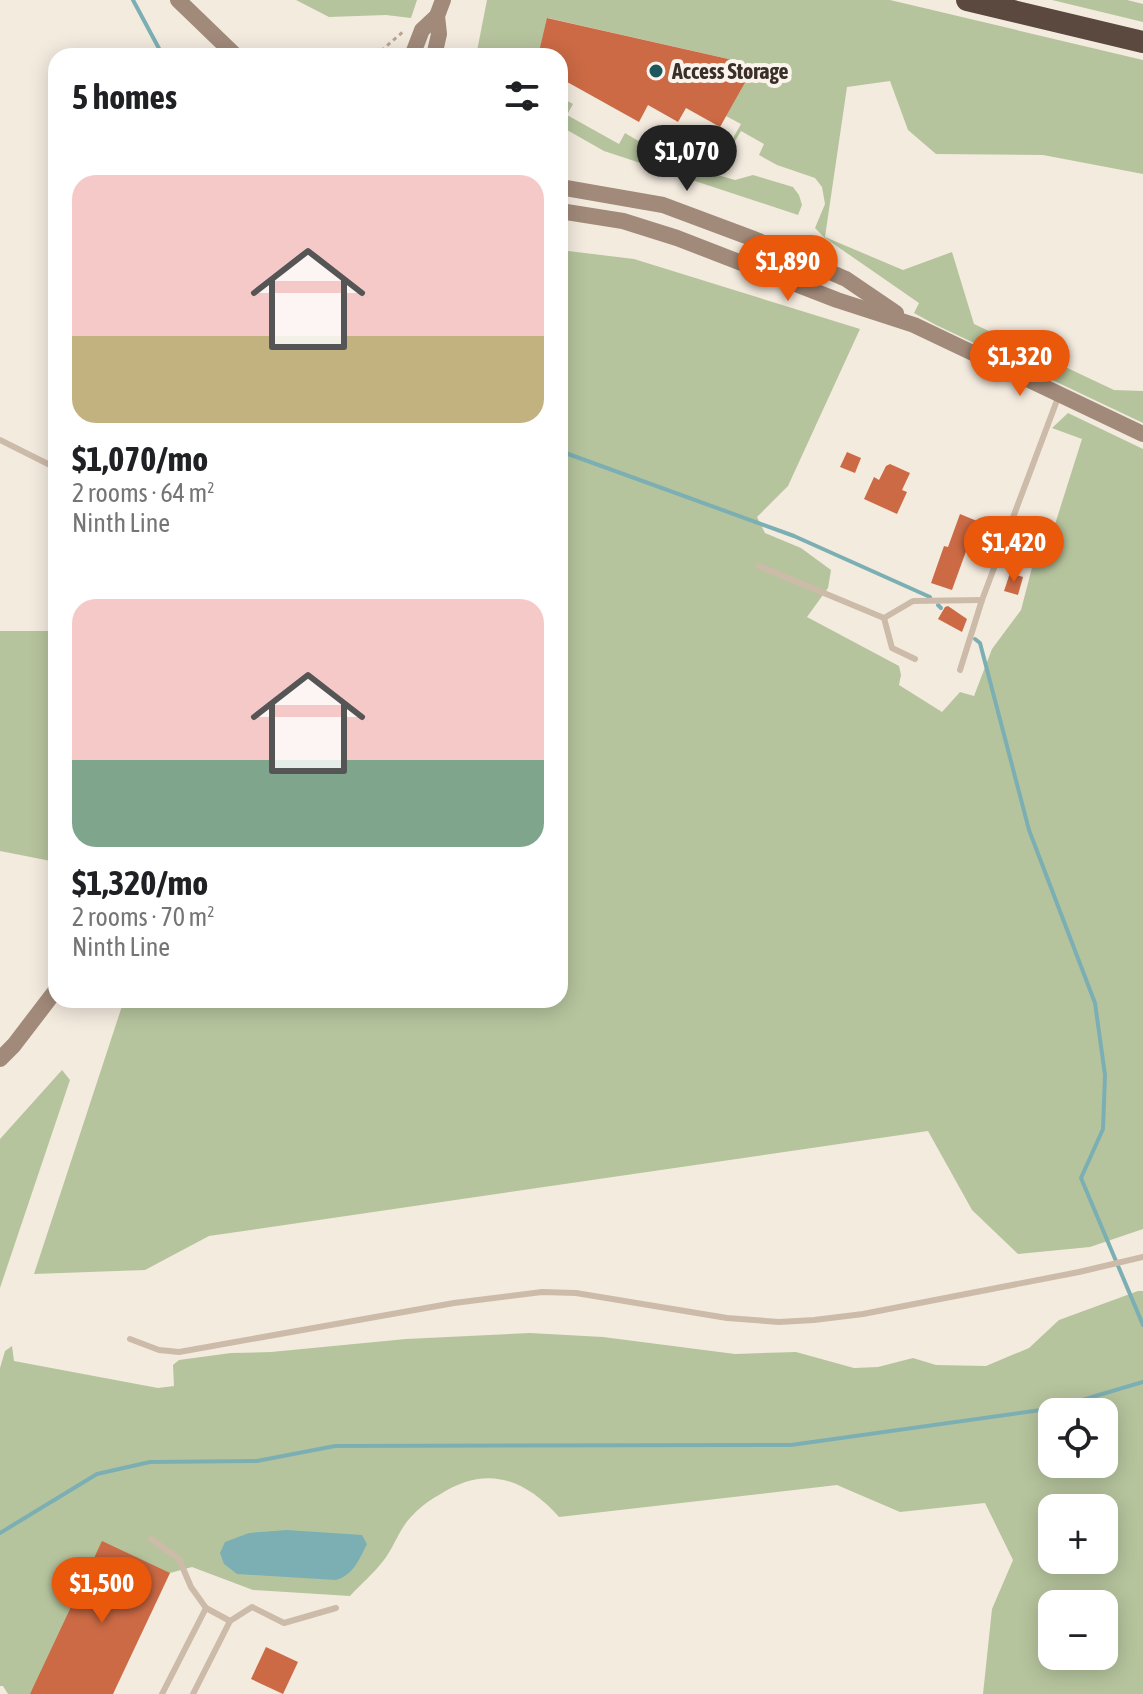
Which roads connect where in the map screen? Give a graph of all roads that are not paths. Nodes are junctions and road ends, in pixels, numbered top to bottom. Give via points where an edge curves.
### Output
1 (178, 0) edge
2 (967, 0) edge
3 (440, 8) edge
4 (1143, 42) edge
5 (230, 48) edge
6 (415, 48) edge
7 (436, 48) edge
8 (568, 188) edge
9 (568, 212) edge
10 (914, 325) junction
11 (1060, 394) junction
12 (1143, 434) edge
13 (0, 440) edge
14 (48, 464) edge
15 (759, 566) dead end
16 (982, 600) junction
17 (884, 618) junction
18 (915, 659) dead end
19 (960, 670) dead end
20 (48, 1000) edge
21 (0, 1059) edge
22 (1143, 1257) edge
23 (130, 1339) dead end
24 (151, 1539) dead end
25 (206, 1608) junction
26 (336, 1608) dead end
27 (230, 1621) junction
28 (162, 1694) edge
29 (193, 1694) edge

1 - 5 main road
2 - 4 highway
3 - 6 main road
3 - 7 main road
8 - 10 main road via 663,205 754,239 846,279
9 - 10 main road via 623,221 677,238
10 - 11 main road
11 - 12 main road
11 - 16 lane
13 - 14 lane
15 - 17 lane
16 - 17 lane via 913,601
16 - 19 lane
17 - 18 lane via 892,648
20 - 21 main road
22 - 23 lane via 814,1320 727,1318 542,1292 179,1352
24 - 25 lane via 179,1559
25 - 27 lane
25 - 28 lane
26 - 27 lane via 284,1623 252,1607
27 - 29 lane

